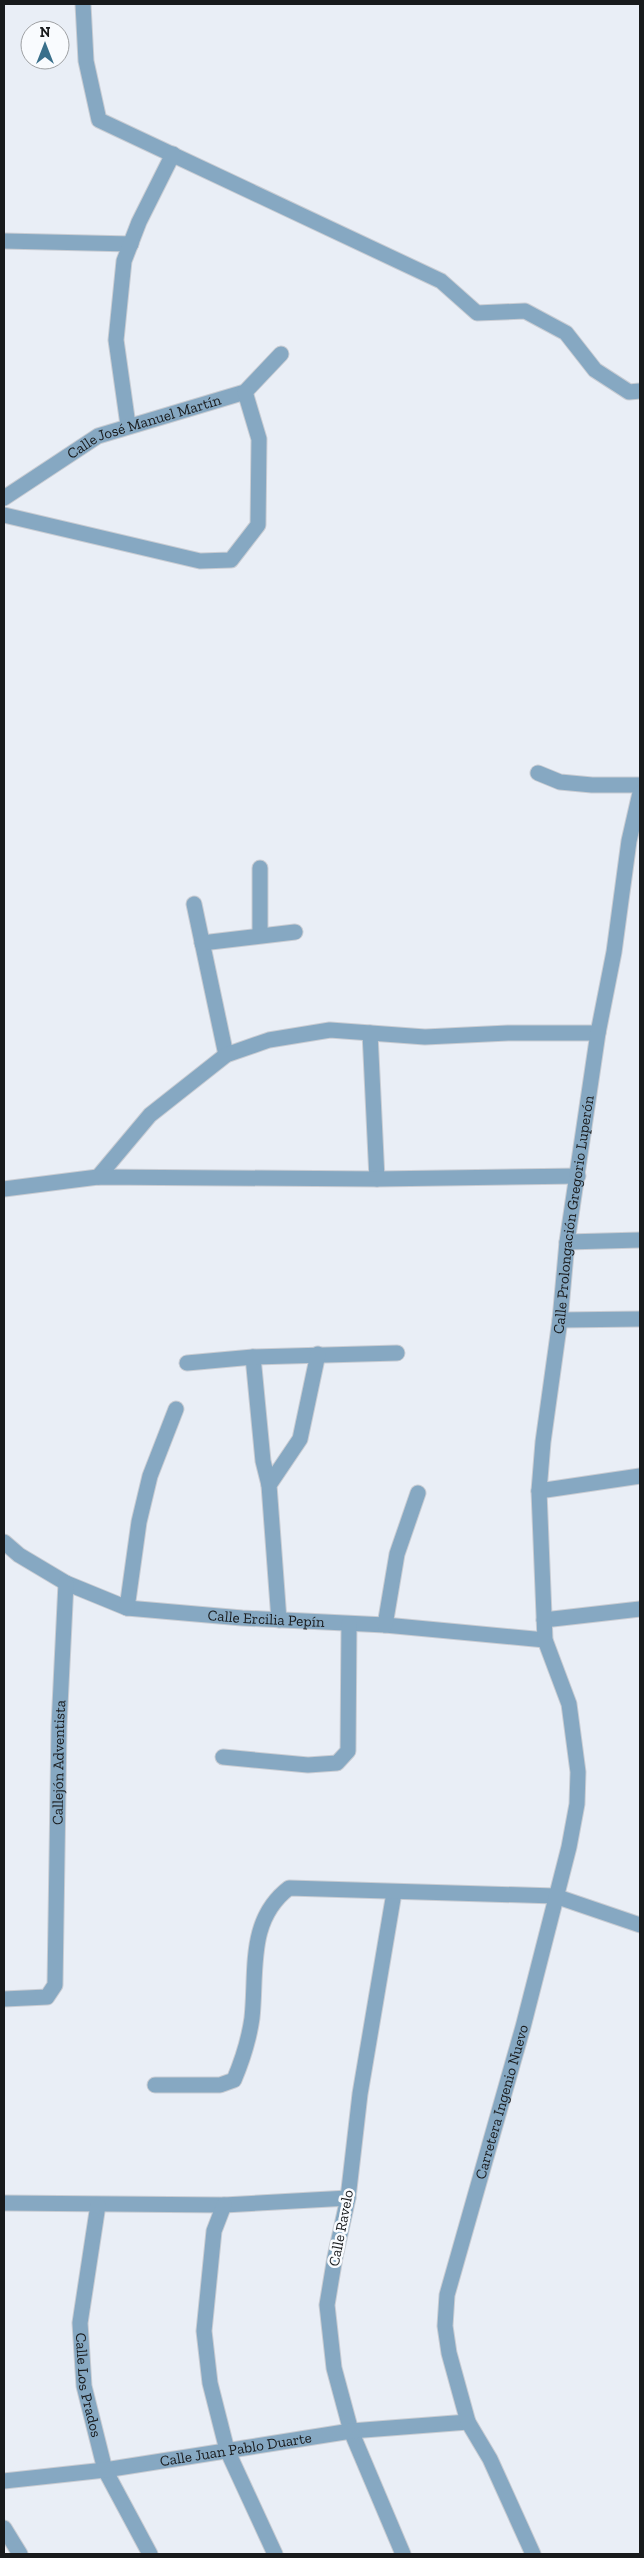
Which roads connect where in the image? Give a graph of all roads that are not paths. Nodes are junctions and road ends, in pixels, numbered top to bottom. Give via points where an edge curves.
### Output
1 (83, 4) edge
2 (173, 154) junction
3 (4, 241) edge
4 (130, 244) junction
5 (281, 354) dead end
6 (640, 391) edge
7 (245, 392) junction
8 (128, 425) junction
9 (4, 498) edge
10 (4, 515) edge
11 (538, 773) dead end
12 (640, 785) edge
13 (640, 793) edge
14 (260, 868) dead end
15 (194, 904) dead end
16 (295, 932) dead end
17 (260, 935) junction
18 (202, 944) junction
19 (370, 1033) junction
20 (598, 1033) junction
21 (226, 1055) junction
22 (578, 1176) junction
23 (98, 1177) junction
24 (377, 1179) junction
25 (4, 1189) edge
26 (640, 1240) edge
27 (567, 1242) junction
28 (640, 1319) edge
29 (560, 1320) junction
30 (397, 1353) dead end
31 (318, 1354) junction
32 (253, 1357) junction
33 (188, 1364) dead end
34 (176, 1409) dead end
35 (640, 1476) edge
36 (269, 1485) junction
37 (540, 1491) junction
38 (418, 1493) dead end
39 (4, 1542) edge
40 (66, 1583) junction
41 (127, 1608) junction
42 (640, 1609) edge
43 (278, 1620) junction
44 (544, 1620) junction
45 (349, 1624) junction
46 (385, 1625) junction
47 (545, 1640) junction
48 (223, 1757) dead end
49 (394, 1892) junction
50 (556, 1896) junction
51 (640, 1925) edge
52 (4, 2000) edge
53 (154, 2084) dead end
54 (348, 2198) junction
55 (4, 2202) edge
56 (98, 2205) junction
57 (224, 2205) junction
58 (468, 2422) junction
59 (351, 2431) junction
60 (227, 2450) junction
61 (105, 2470) junction
62 (4, 2482) edge
63 (4, 2528) edge
64 (20, 2554) edge
65 (150, 2554) edge
66 (276, 2554) edge
67 (403, 2554) edge
68 (534, 2554) edge

1 - 2 street via 86,61 99,120
2 - 4 street
2 - 6 street via 441,281 478,313 525,311 566,333 595,370 629,392
3 - 4 street
4 - 8 street via 124,261 116,340
5 - 7 street
7 - 8 street, Calle José Manuel Martín
7 - 10 street via 259,439 258,525 231,560 200,561
8 - 9 street, Calle José Manuel Martín via 98,436
11 - 12 street via 560,782
13 - 20 street, Calle Prolongación Gregorio Luperón via 629,841 614,952
14 - 17 street
15 - 18 street
16 - 17 street
17 - 18 street
18 - 21 street
19 - 20 street via 425,1037
19 - 21 street via 330,1030 269,1040
19 - 24 street
20 - 22 street, Calle Prolongación Gregorio Luperón
21 - 23 street via 150,1115
22 - 24 street
22 - 27 street, Calle Prolongación Gregorio Luperón
23 - 24 street
23 - 25 street
26 - 27 street
27 - 29 street, Calle Prolongación Gregorio Luperón
28 - 29 street
29 - 37 street, Calle Prolongación Gregorio Luperón via 543,1442
30 - 31 street
31 - 32 street
31 - 36 street via 300,1439
32 - 33 street
32 - 36 street via 263,1461
34 - 41 street via 150,1476 139,1522
35 - 37 street
36 - 43 street
37 - 44 street, Calle Prolongación Gregorio Luperón
38 - 46 street via 397,1554
39 - 40 street, Calle Ercilia Pepín via 19,1556
40 - 41 street, Calle Ercilia Pepín
40 - 52 street, Callejón Adventista via 59,1726 55,1985 47,1997
41 - 43 street, Calle Ercilia Pepín
42 - 44 street
43 - 45 street, Calle Ercilia Pepín
44 - 47 street, Calle Prolongación Gregorio Luperón
45 - 46 street, Calle Ercilia Pepín
45 - 48 street via 348,1751 337,1763 308,1765
46 - 47 street, Calle Ercilia Pepín
47 - 50 street, Carretera Ingenio Nuevo via 568,1704 578,1772 577,1804
49 - 50 street
49 - 53 street via 290,1888 276,1898 258,1932 252,2020 234,2080 220,2085
49 - 54 street, Calle Ravelo via 360,2094
50 - 51 street
50 - 58 street, Carretera Ingenio Nuevo via 447,2295 445,2326 449,2353
54 - 57 street
54 - 59 street, Calle Ravelo via 327,2305 334,2368
55 - 56 street
56 - 57 street
56 - 61 street, Calle Los Prados via 80,2323 84,2386
57 - 60 street via 214,2231 204,2331 210,2383
58 - 59 street, Calle Juan Pablo Duarte
58 - 68 street, Carretera Ingenio Nuevo via 490,2459
59 - 60 street, Calle Juan Pablo Duarte
59 - 67 street, Calle Ravelo
60 - 61 street, Calle Juan Pablo Duarte
60 - 66 street
61 - 62 street, Calle Juan Pablo Duarte
61 - 65 street, Calle Los Prados
63 - 64 street

